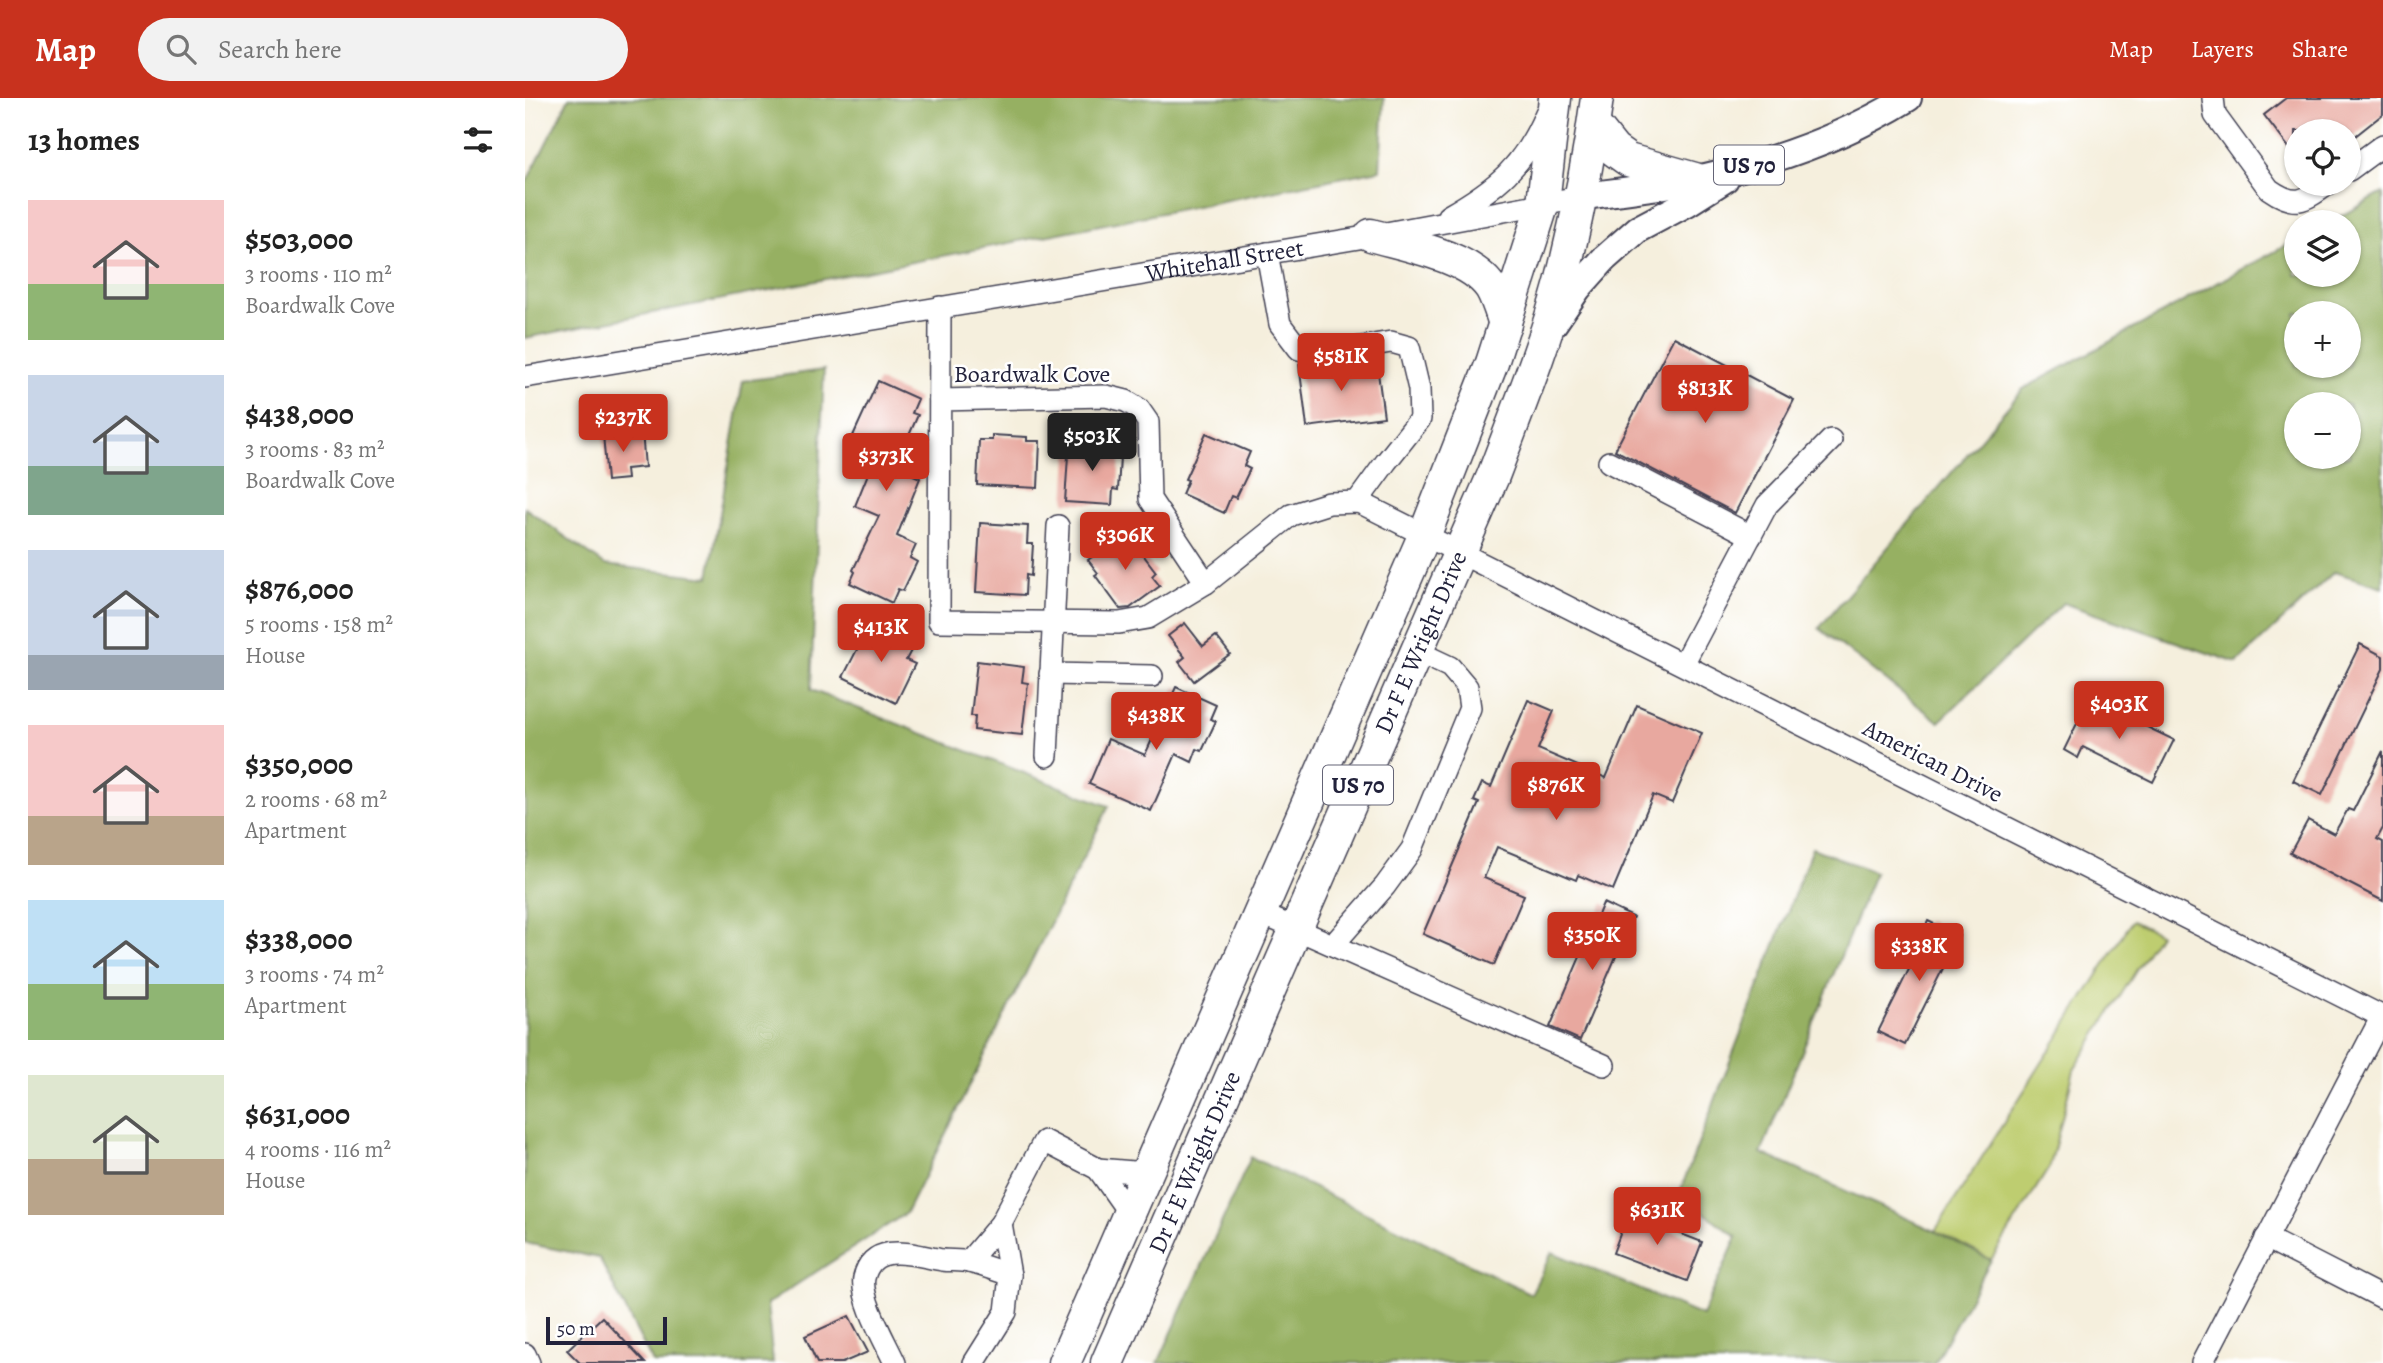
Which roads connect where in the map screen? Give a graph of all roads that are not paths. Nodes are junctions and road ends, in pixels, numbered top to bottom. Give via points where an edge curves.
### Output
1 (1553, 98) edge
2 (2213, 98) edge
3 (1895, 101) edge
4 (1595, 111) edge
5 (2383, 145) edge
6 (2361, 161) edge
7 (1746, 166) junction
8 (1695, 179) junction
9 (2312, 196) edge
10 (1579, 197) junction
11 (1543, 203) junction
12 (1434, 224) junction
13 (1371, 235) junction
14 (1267, 253) junction
15 (940, 307) junction
16 (1505, 324) junction
17 (1543, 339) junction
18 (525, 377) edge
19 (940, 400) junction
20 (1831, 440) dead end
21 (1609, 462) dead end
22 (1357, 502) junction
23 (1058, 526) dead end
24 (1425, 534) junction
25 (1751, 536) junction
26 (1460, 552) junction
27 (1206, 583) junction
28 (1052, 623) junction
29 (1416, 652) junction
30 (1683, 664) junction
31 (1050, 674) junction
32 (1152, 676) dead end
33 (1047, 756) dead end
34 (1260, 913) junction
35 (1296, 929) junction
36 (1333, 945) junction
37 (2382, 1017) edge
38 (1604, 1065) dead end
39 (1098, 1169) junction
40 (1145, 1173) junction
41 (1129, 1213) junction
42 (1001, 1223) junction
43 (2266, 1238) junction
44 (968, 1262) junction
45 (1010, 1275) junction
46 (1135, 1298) junction
47 (2383, 1298) edge
48 (525, 1354) edge
49 (529, 1363) edge
50 (895, 1363) edge
51 (974, 1363) edge
52 (1064, 1363) edge
53 (1107, 1363) edge
54 (2202, 1363) edge

1 - 11 highway, US 70
1 - 12 street via 1521,160 1502,180
2 - 9 street via 2215,115 2269,189 2293,201
3 - 7 main road, Whitehall Street / US 70 via 1838,136
4 - 8 highway via 1613,149 1628,160
4 - 10 highway, Dr F E Wright Drive
5 - 6 street
7 - 8 main road, Whitehall Street / US 70
7 - 17 main road via 1638,229 1578,288
8 - 10 main road, Whitehall Street / US 70
10 - 11 street, Whitehall Street / US 70
10 - 17 highway, Dr F E Wright Drive / US 70 via 1561,283
11 - 12 street, Whitehall Street
11 - 16 highway, US 70
12 - 13 street, Whitehall Street
13 - 14 street, Whitehall Street
13 - 16 highway via 1467,267 1492,289
14 - 15 street, Whitehall Street
14 - 22 street via 1280,324 1300,349 1320,354 1391,342 1409,347 1419,389 1420,419
15 - 18 street, Whitehall Street
15 - 19 street, Boardwalk Cove
16 - 24 highway, US 70
17 - 26 highway, Dr F E Wright Drive / US 70
19 - 27 street, Boardwalk Cove via 1106,396 1139,409 1148,422 1150,499
19 - 28 street, Boardwalk Cove via 939,621
20 - 25 street via 1767,505
21 - 25 street
22 - 24 street
22 - 27 street, Boardwalk Cove via 1329,503 1291,515
23 - 28 street
24 - 26 street
24 - 34 highway, US 70
25 - 30 street
26 - 29 highway, Dr F E Wright Drive / US 70
26 - 30 street, American Drive
27 - 28 street, Boardwalk Cove via 1148,618 1119,624
28 - 31 street
29 - 35 highway, Dr F E Wright Drive / US 70
29 - 36 street via 1450,667 1467,687 1470,708 1412,849
30 - 37 street, American Drive
31 - 32 street
31 - 33 street
34 - 35 street
34 - 40 highway, US 70
35 - 36 street
35 - 46 highway, Dr F E Wright Drive / US 70
36 - 38 street
37 - 43 street
39 - 40 street
39 - 41 street
39 - 42 street via 1044,1141
40 - 41 highway, US 70
40 - 46 highway via 1161,1206 1132,1275
41 - 52 highway, US 70
42 - 44 street
42 - 45 street
43 - 47 street
43 - 54 street
44 - 45 street
44 - 50 street via 900,1251 871,1263 864,1279 866,1298
45 - 51 street via 1006,1312
46 - 53 highway, Dr F E Wright Drive / US 70
48 - 49 street

